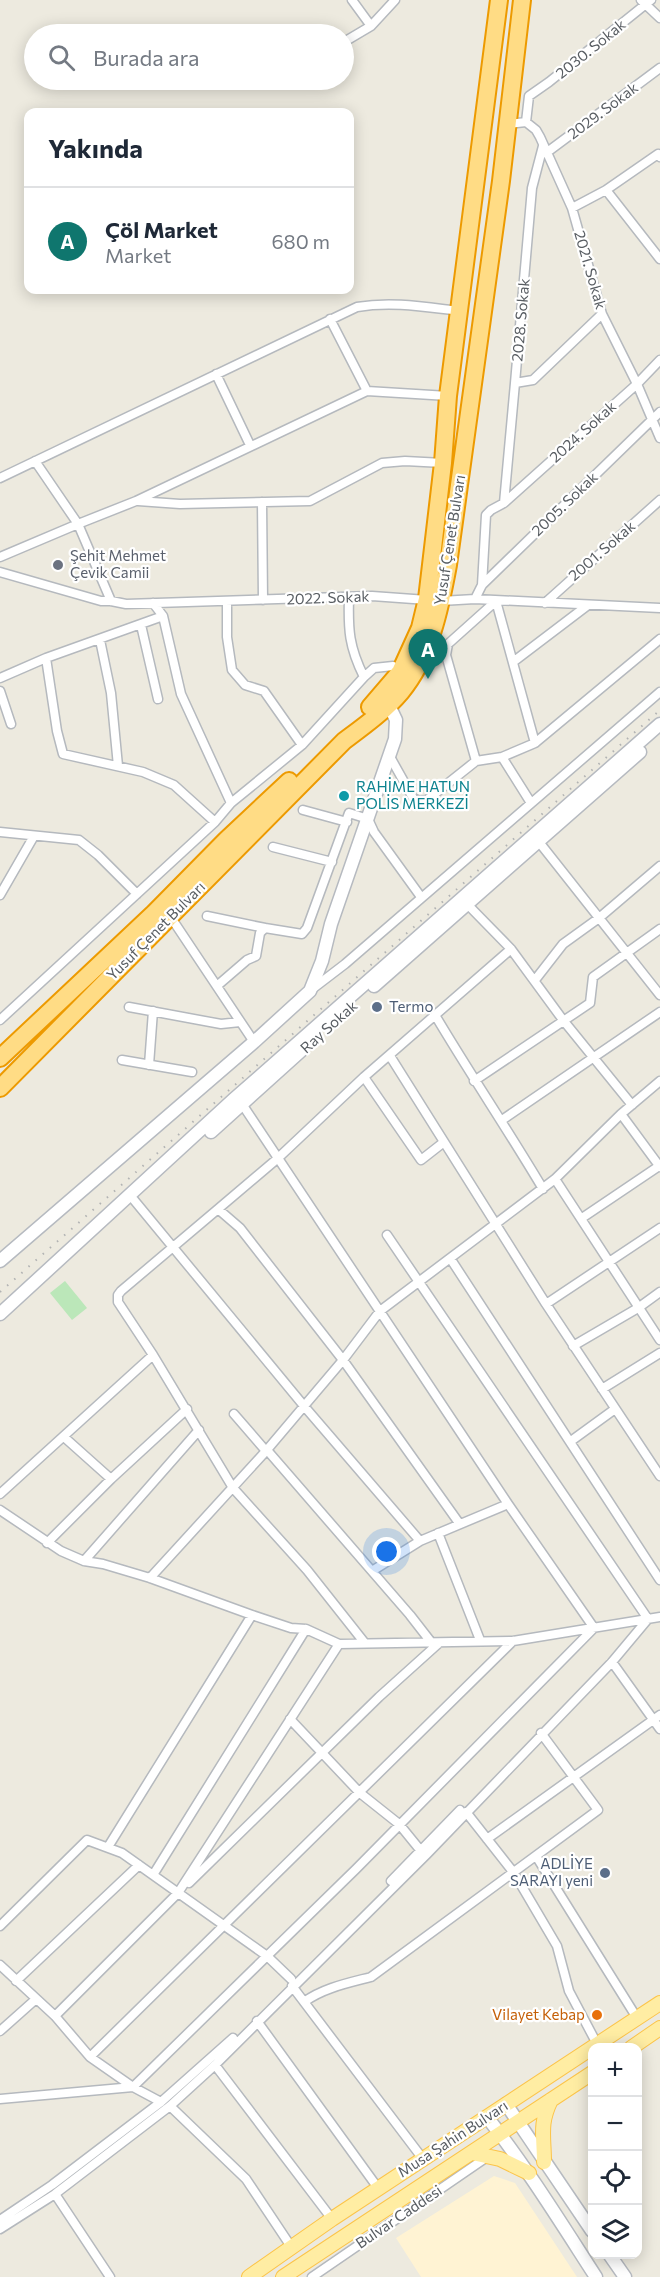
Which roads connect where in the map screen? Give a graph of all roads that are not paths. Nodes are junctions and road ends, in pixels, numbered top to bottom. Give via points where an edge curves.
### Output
1 (352, 0) edge
2 (395, 0) edge
3 (499, 0) edge
4 (522, 0) edge
5 (646, 1) edge
6 (660, 18) edge
7 (371, 26) junction
8 (354, 36) edge
9 (660, 68) edge
10 (526, 122) junction
11 (508, 124) junction
12 (545, 150) junction
13 (659, 155) edge
14 (606, 190) junction
15 (572, 208) junction
16 (660, 259) edge
17 (459, 311) junction
18 (602, 315) junction
19 (330, 319) junction
20 (660, 360) edge
21 (216, 374) junction
22 (515, 383) junction
23 (637, 384) junction
24 (367, 391) junction
25 (448, 396) junction
26 (660, 412) edge
27 (651, 421) junction
28 (660, 438) edge
29 (250, 445) junction
30 (34, 461) junction
31 (443, 463) junction
32 (0, 478) edge
33 (660, 500) edge
34 (136, 501) junction
35 (262, 502) junction
36 (504, 503) junction
37 (78, 524) junction
38 (0, 557) edge
39 (0, 572) edge
40 (482, 585) junction
41 (349, 597) junction
42 (475, 599) junction
43 (111, 600) junction
44 (263, 600) junction
45 (434, 600) junction
46 (496, 600) junction
47 (227, 601) junction
48 (153, 603) junction
49 (545, 603) junction
50 (588, 605) junction
51 (660, 608) edge
52 (163, 616) junction
53 (141, 624) junction
54 (660, 639) edge
55 (100, 640) junction
56 (46, 658) junction
57 (513, 662) junction
58 (393, 666) dead end
59 (364, 676) junction
60 (0, 678) edge
61 (0, 691) edge
62 (660, 692) edge
63 (158, 699) dead end
64 (386, 699) junction
65 (11, 724) dead end
66 (660, 724) edge
67 (660, 735) edge
68 (535, 743) junction
69 (302, 745) junction
70 (389, 755) junction
71 (502, 757) junction
72 (476, 761) junction
73 (118, 766) junction
74 (231, 803) junction
75 (531, 803) junction
76 (303, 810) dead end
77 (368, 819) junction
78 (215, 822) junction
79 (346, 822) junction
80 (0, 832) edge
81 (34, 836) junction
82 (539, 842) junction
83 (273, 848) dead end
84 (332, 862) junction
85 (660, 866) edge
86 (137, 894) junction
87 (0, 895) edge
88 (422, 897) junction
89 (468, 905) junction
90 (170, 916) junction
91 (207, 916) dead end
92 (599, 918) junction
93 (265, 928) junction
94 (660, 929) edge
95 (511, 949) junction
96 (626, 954) junction
97 (535, 980) junction
98 (218, 985) junction
99 (310, 991) junction
100 (660, 995) edge
101 (129, 1007) dead end
102 (153, 1011) junction
103 (660, 1012) edge
104 (435, 1015) junction
105 (0, 1020) edge
106 (563, 1020) junction
107 (240, 1022) junction
108 (254, 1042) junction
109 (390, 1056) junction
110 (0, 1058) edge
111 (594, 1058) junction
112 (122, 1060) dead end
113 (149, 1065) junction
114 (192, 1072) dead end
115 (364, 1077) junction
116 (660, 1081) edge
117 (474, 1082) junction
118 (0, 1088) edge
119 (242, 1104) junction
120 (632, 1106) junction
121 (621, 1114) junction
122 (502, 1120) junction
123 (444, 1142) junction
124 (277, 1159) junction
125 (659, 1166) edge
126 (555, 1179) junction
127 (543, 1189) junction
128 (134, 1200) junction
129 (218, 1209) junction
130 (582, 1218) junction
131 (494, 1223) junction
132 (660, 1228) edge
133 (387, 1235) dead end
134 (173, 1247) junction
135 (450, 1258) junction
136 (0, 1261) edge
137 (610, 1261) junction
138 (418, 1280) junction
139 (660, 1292) edge
140 (546, 1304) junction
141 (638, 1308) junction
142 (380, 1311) junction
143 (0, 1314) edge
144 (0, 1321) edge
145 (660, 1340) edge
146 (573, 1346) junction
147 (660, 1353) edge
148 (153, 1355) junction
149 (343, 1360) junction
150 (602, 1389) junction
151 (304, 1406) junction
152 (187, 1409) junction
153 (615, 1409) junction
154 (234, 1414) dead end
155 (199, 1430) junction
156 (64, 1437) junction
157 (571, 1441) junction
158 (266, 1450) junction
159 (660, 1475) edge
160 (111, 1479) junction
161 (233, 1488) junction
162 (0, 1494) edge
163 (508, 1504) junction
164 (0, 1510) edge
165 (459, 1523) junction
166 (438, 1533) junction
167 (420, 1541) junction
168 (47, 1543) junction
169 (84, 1561) junction
170 (372, 1571) junction
171 (150, 1578) junction
172 (660, 1580) edge
173 (252, 1615) junction
174 (660, 1617) edge
175 (645, 1619) junction
176 (594, 1628) junction
177 (306, 1629) junction
178 (480, 1640) junction
179 (513, 1641) junction
180 (364, 1642) junction
181 (435, 1642) junction
182 (339, 1644) junction
183 (612, 1662) junction
184 (657, 1717) edge
185 (290, 1719) junction
186 (660, 1730) edge
187 (541, 1733) junction
188 (323, 1752) junction
189 (574, 1776) junction
190 (360, 1793) junction
191 (466, 1812) junction
192 (399, 1824) junction
193 (487, 1839) junction
194 (108, 1847) junction
195 (422, 1851) junction
196 (536, 1856) junction
197 (139, 1865) junction
198 (514, 1873) junction
199 (153, 1875) junction
200 (178, 1893) junction
201 (0, 1926) edge
202 (225, 1926) junction
203 (267, 1956) junction
204 (0, 1965) edge
205 (16, 1981) junction
206 (292, 1983) junction
207 (36, 1999) junction
208 (304, 2002) junction
209 (660, 2003) edge
210 (56, 2016) junction
211 (637, 2018) junction
212 (257, 2021) junction
213 (660, 2028) edge
214 (0, 2031) edge
215 (596, 2043) edge
216 (599, 2043) edge
217 (638, 2043) edge
218 (588, 2050) edge
219 (90, 2057) junction
220 (215, 2065) junction
221 (588, 2076) edge
222 (133, 2087) junction
223 (0, 2100) edge
224 (551, 2100) junction
225 (161, 2102) junction
226 (506, 2104) junction
227 (170, 2106) junction
228 (487, 2117) junction
229 (518, 2122) junction
230 (500, 2134) junction
231 (472, 2153) junction
232 (487, 2157) junction
233 (423, 2159) junction
234 (544, 2162) junction
235 (529, 2173) junction
236 (378, 2188) junction
237 (56, 2194) junction
238 (332, 2219) junction
239 (0, 2220) edge
240 (588, 2225) edge
241 (0, 2229) edge
242 (292, 2248) junction
243 (612, 2259) edge
244 (110, 2277) edge
245 (249, 2277) edge
246 (283, 2277) edge
247 (312, 2277) edge
248 (596, 2277) edge
249 (625, 2277) edge

1 - 7 street
2 - 7 street
3 - 17 highway, Yusuf Çenet Bulvarı
4 - 11 highway, Yusuf Çenet Bulvarı
5 - 6 street
5 - 10 street, 2030. Sokak via 529,96
7 - 8 street
9 - 12 street, 2029. Sokak
10 - 11 street
10 - 12 street, 2021. Sokak via 536,130
11 - 45 highway, Yusuf Çenet Bulvarı via 448,566
12 - 15 street, 2021. Sokak
12 - 22 street, 2028. Sokak via 532,188
13 - 14 street
14 - 15 street
14 - 16 street
15 - 18 street, 2021. Sokak
17 - 19 street via 378,304 357,307
17 - 25 highway, Yusuf Çenet Bulvarı
18 - 22 street, 2028. Sokak via 533,380
18 - 23 street, 2021. Sokak
19 - 21 street
19 - 24 street
20 - 23 street, 2024. Sokak
21 - 29 street
21 - 30 street
22 - 36 street
23 - 27 street, 2021. Sokak
23 - 36 street, 2024. Sokak
24 - 25 street
24 - 29 street
25 - 31 highway, Yusuf Çenet Bulvarı
26 - 27 street, 2005. Sokak
27 - 28 street, 2021. Sokak
27 - 40 street, 2005. Sokak
29 - 34 street
30 - 32 street
30 - 37 street
31 - 35 street via 382,463 310,501
31 - 45 highway, Yusuf Çenet Bulvarı
33 - 49 street, 2001. Sokak
34 - 35 street
34 - 37 street
35 - 44 street
36 - 40 street, 2024. Sokak via 486,515
37 - 38 street
37 - 43 street
39 - 43 street, 2022. Sokak via 101,601
40 - 42 street, 2005. Sokak
41 - 44 street, 2022. Sokak
41 - 45 street, 2022. Sokak
41 - 59 street via 353,655
42 - 45 street, 2022. Sokak
42 - 46 street, 2022. Sokak
43 - 48 street, 2022. Sokak
44 - 47 street, 2022. Sokak
45 - 64 highway, Yusuf Çenet Bulvarı via 426,648 409,681
46 - 49 street, 2022. Sokak
46 - 57 street
46 - 72 street via 447,645 446,655
47 - 48 street, 2022. Sokak
47 - 69 street via 232,670 246,685 264,691
48 - 52 street
49 - 50 street, 2022. Sokak
50 - 51 street, 2022. Sokak
50 - 57 street
52 - 53 street
52 - 74 street via 181,694
53 - 55 street
53 - 63 street
54 - 68 street
55 - 56 street
55 - 73 street via 111,693
56 - 60 street
56 - 73 street via 63,754
57 - 68 street
58 - 59 street via 374,668
59 - 69 street
61 - 65 street
62 - 75 street
64 - 70 street via 397,728
64 - 90 highway, Yusuf Çenet Bulvarı
64 - 110 highway, Yusuf Çenet Bulvarı via 226,840
66 - 143 street via 234,1099
67 - 82 street, Ray Sokak
68 - 71 street
69 - 74 street
70 - 72 street via 413,798 419,801 427,800
70 - 77 street
71 - 72 street
71 - 75 street
73 - 78 street via 174,785
74 - 78 street
75 - 88 street
76 - 79 street
77 - 79 street via 349,813
77 - 88 street
77 - 99 street
78 - 86 street
79 - 84 street
80 - 81 street
81 - 86 street via 79,840
81 - 87 street
82 - 89 street, Ray Sokak
82 - 92 street
83 - 84 street
84 - 93 street via 302,934
85 - 92 street
86 - 105 street
88 - 99 street
89 - 95 street
89 - 119 street, Ray Sokak
90 - 98 street
90 - 118 highway, Yusuf Çenet Bulvarı
91 - 93 street
92 - 96 street
92 - 97 street via 563,944
93 - 98 street via 260,933 256,956
94 - 96 street
95 - 97 street
95 - 104 street
96 - 100 street
96 - 106 street via 593,977 590,1003
97 - 106 street
98 - 107 street
99 - 108 street
101 - 102 street
102 - 107 street via 221,1024
102 - 113 street
103 - 111 street
104 - 109 street
104 - 117 street
106 - 111 street
106 - 117 street
107 - 108 street
108 - 136 street
109 - 115 street
109 - 123 street
111 - 120 street
111 - 122 street
112 - 113 street
113 - 114 street
115 - 123 street via 421,1160
115 - 124 street
116 - 120 street
117 - 122 street
119 - 124 street
119 - 128 street, Ray Sokak
120 - 121 street
121 - 125 street
121 - 126 street
122 - 127 street
123 - 131 street
124 - 129 street
124 - 142 street
125 - 130 street
126 - 127 street
126 - 130 street
127 - 131 street
128 - 134 street
128 - 144 street, Ray Sokak
129 - 134 street
129 - 149 street via 240,1228
130 - 137 street
131 - 135 street
131 - 140 street
132 - 137 street
133 - 138 street
134 - 148 street via 118,1295 118,1302
134 - 151 street
135 - 138 street
135 - 157 street
137 - 140 street
137 - 141 street
138 - 142 street
138 - 175 street
139 - 141 street
140 - 146 street
141 - 145 street
141 - 146 street
142 - 149 street
142 - 163 street
146 - 150 street
147 - 150 street
148 - 152 street
148 - 156 street
149 - 151 street
149 - 165 street
150 - 153 street
151 - 158 street
151 - 167 street
152 - 155 street
152 - 160 street
153 - 157 street
153 - 159 street
154 - 158 street
155 - 161 street
155 - 169 street
156 - 160 street
156 - 162 street
157 - 172 street
158 - 161 street
158 - 170 street
160 - 168 street
161 - 171 street
161 - 180 street via 307,1570
163 - 165 street
163 - 176 street
164 - 168 street
165 - 166 street
166 - 167 street
166 - 178 street
167 - 170 street
168 - 169 street
169 - 171 street
170 - 181 street
171 - 173 street
173 - 177 street
173 - 194 street
174 - 175 street
175 - 176 street
175 - 183 street
175 - 195 street
176 - 179 street
176 - 192 street
177 - 182 street
177 - 199 street
178 - 179 street
178 - 181 street
179 - 190 street
180 - 181 street
180 - 182 street
181 - 188 street
182 - 185 street
183 - 184 street
183 - 187 street
184 - 186 street
184 - 189 street
185 - 188 street
185 - 200 street
187 - 189 street
187 - 191 street
188 - 190 street
188 - 200 street
189 - 193 street
189 - 196 street via 598,1810
190 - 192 street
190 - 202 street
191 - 193 street
191 - 206 street
192 - 195 street
192 - 203 street
193 - 198 street
194 - 197 street
194 - 201 street via 87,1840
195 - 206 street
196 - 198 street
196 - 211 street
197 - 199 street
197 - 205 street
198 - 208 street via 371,1977 339,1985
198 - 215 street via 557,1946 568,1991
199 - 200 street
200 - 202 street
200 - 210 street
202 - 203 street
202 - 219 street
203 - 206 street
203 - 222 street
204 - 205 street
205 - 207 street
206 - 208 street
206 - 212 street
206 - 225 street
207 - 210 street
207 - 214 street
208 - 233 street
209 - 211 main road, Musa Şahin Bulvarı
210 - 219 street
211 - 216 main road, Musa Şahin Bulvarı
212 - 220 street
212 - 236 street
213 - 217 main road
218 - 226 main road, Musa Şahin Bulvarı
219 - 222 street
220 - 227 street
220 - 238 street
221 - 224 main road, Musa Şahin Bulvarı
222 - 223 street
222 - 225 street
224 - 229 main road, Musa Şahin Bulvarı
224 - 234 main road via 542,2125
225 - 239 street
226 - 228 main road, Musa Şahin Bulvarı
226 - 229 street
227 - 237 street
227 - 242 street via 246,2179
228 - 230 street
228 - 233 main road, Musa Şahin Bulvarı
229 - 230 main road, Musa Şahin Bulvarı
229 - 234 street
230 - 231 main road, Musa Şahin Bulvarı
230 - 235 street
231 - 232 main road
231 - 246 main road, Musa Şahin Bulvarı
232 - 235 main road
232 - 247 street, Bulvar Caddesi
233 - 236 main road, Musa Şahin Bulvarı
234 - 240 street
235 - 248 street
236 - 238 main road, Musa Şahin Bulvarı
237 - 241 street
237 - 244 street
238 - 242 main road, Musa Şahin Bulvarı
242 - 245 main road, Musa Şahin Bulvarı
243 - 249 street

